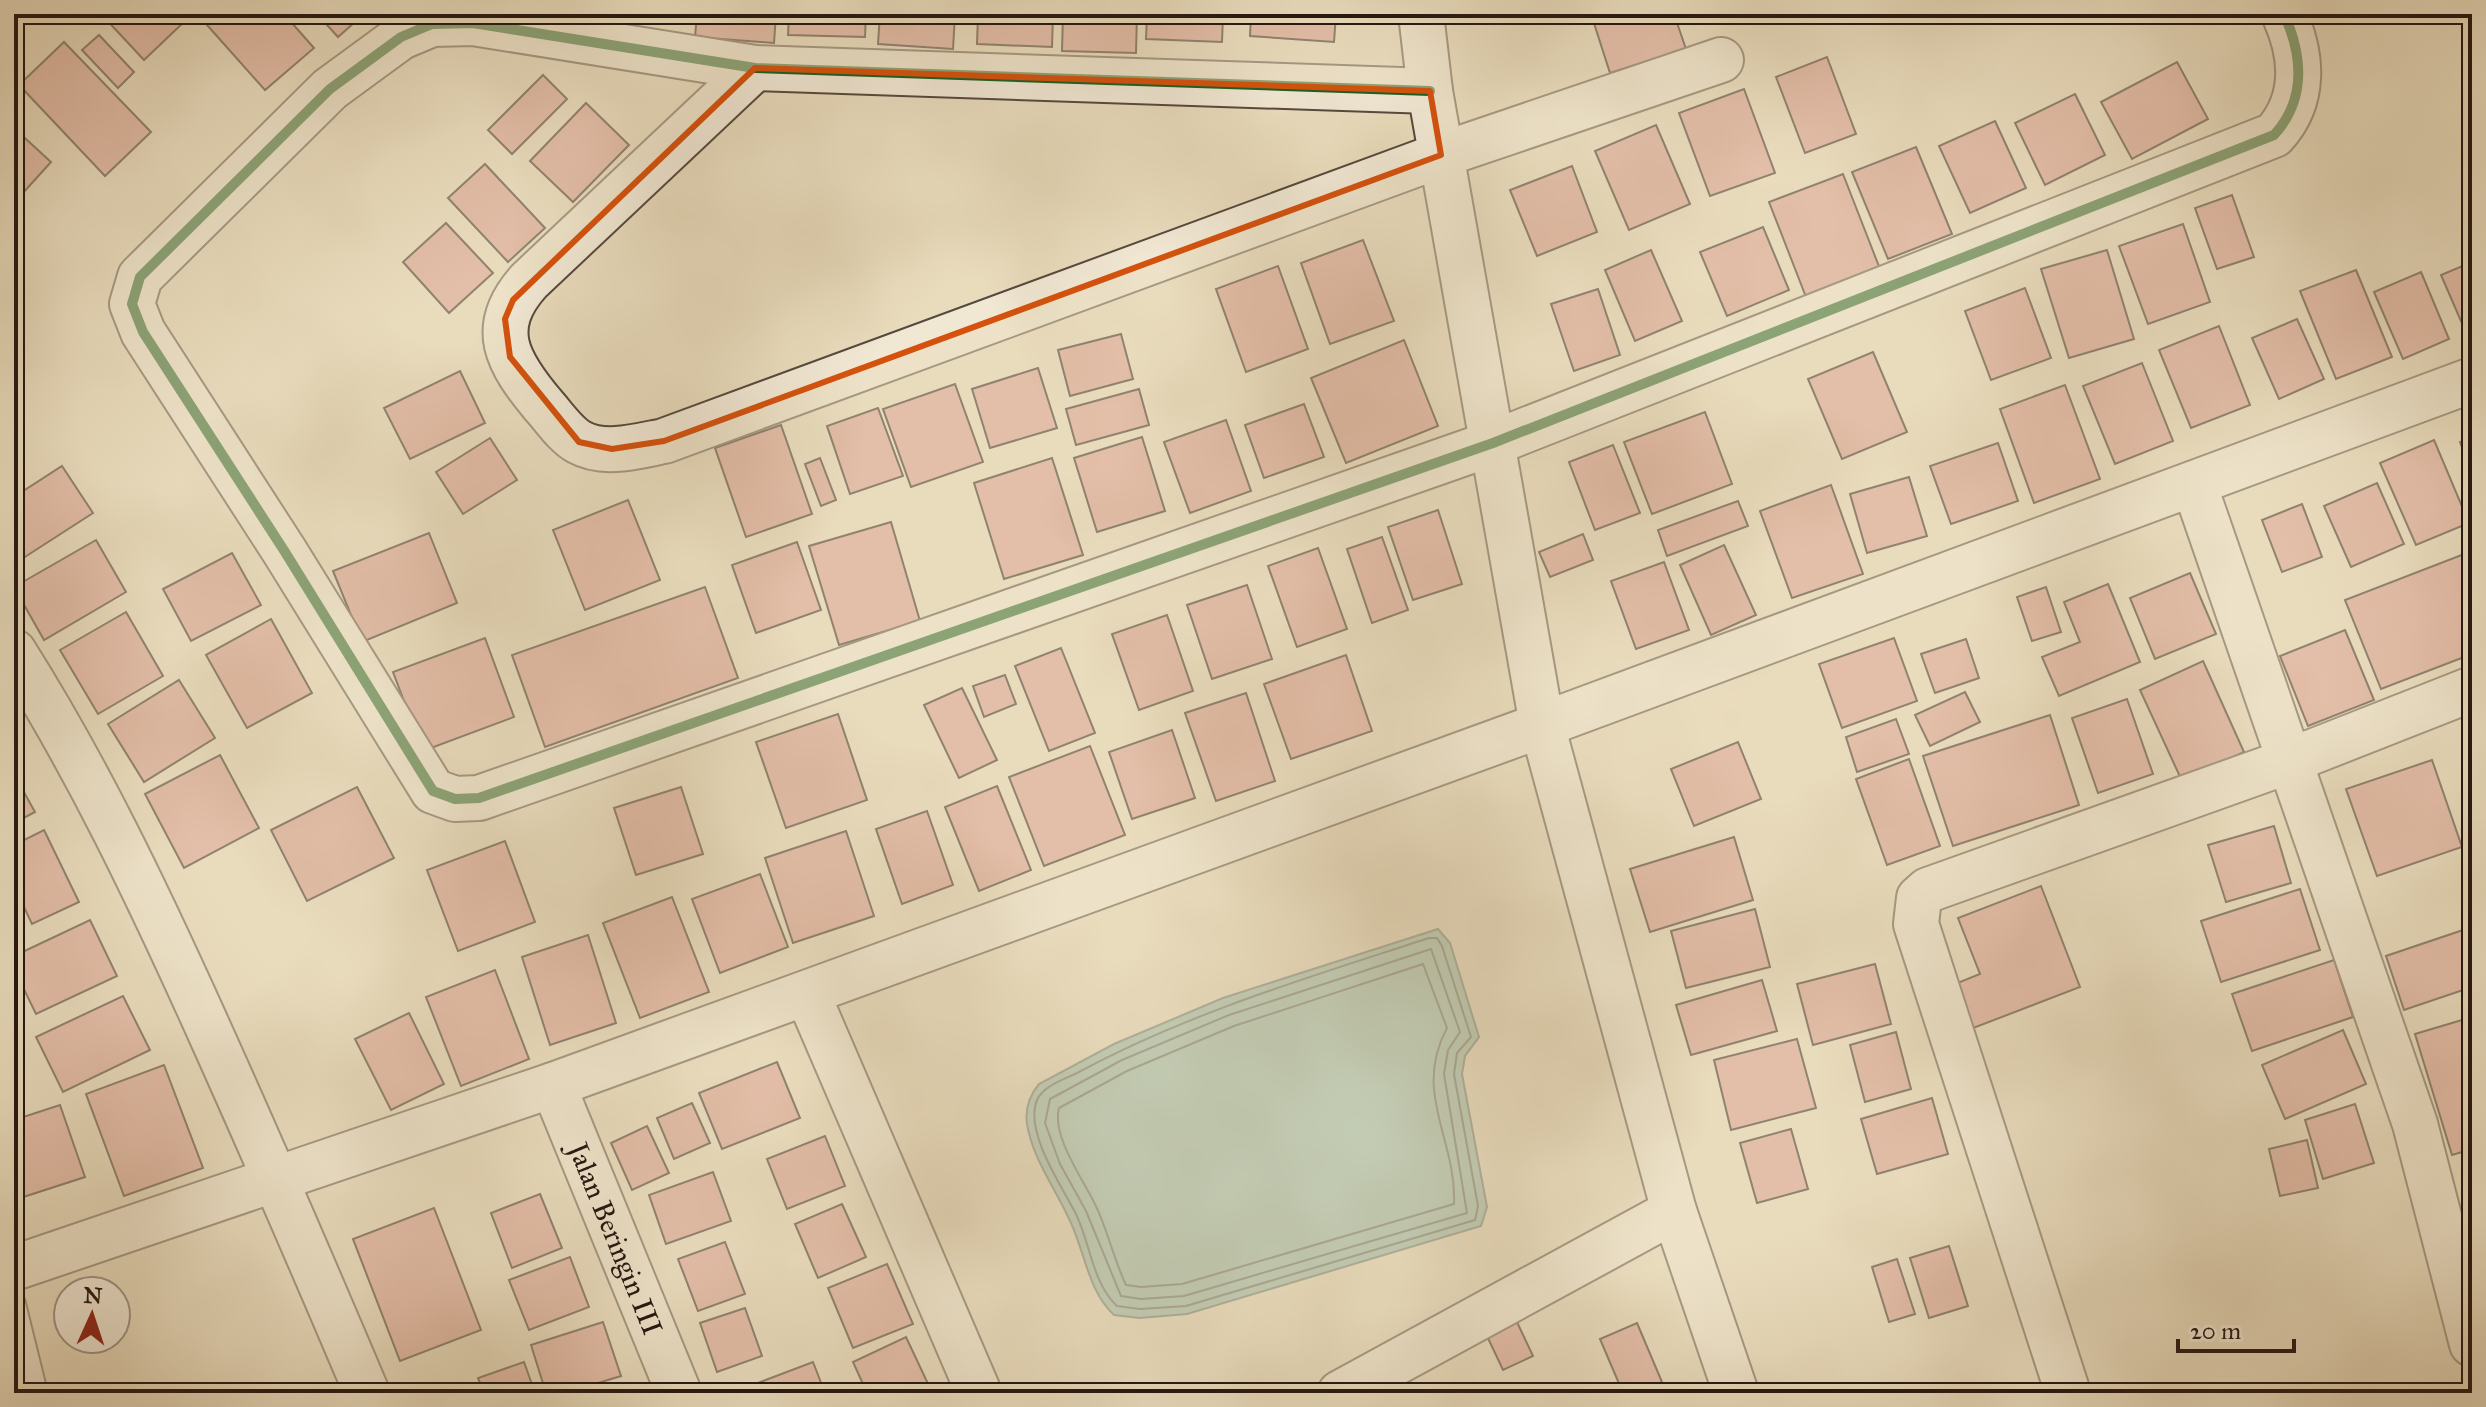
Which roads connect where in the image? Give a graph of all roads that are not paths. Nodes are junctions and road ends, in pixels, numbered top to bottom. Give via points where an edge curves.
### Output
1 (1421, 14) edge
2 (2284, 14) edge
3 (1721, 60) dead end
4 (755, 68) junction
5 (1430, 91) junction
6 (1441, 155) junction
7 (2472, 380) edge
8 (1493, 443) junction
9 (2194, 484) junction
10 (14, 652) edge
11 (2472, 689) edge
12 (1542, 725) junction
13 (2289, 761) junction
14 (807, 993) junction
15 (553, 1085) junction
16 (275, 1178) junction
17 (1674, 1211) junction
18 (14, 1268) edge
19 (14, 1304) edge
20 (2472, 1344) edge
21 (36, 1393) edge
22 (367, 1393) edge
23 (679, 1393) edge
24 (979, 1393) edge
25 (1340, 1393) edge
26 (1736, 1393) edge
27 (2068, 1393) edge

1 - 5 street
2 - 8 street via 2297,54 2298,89 2290,117 2274,135
3 - 6 street
4 - 5 street
4 - 6 street via 529,281 508,309 510,357 536,396 579,442 612,449 664,441
4 - 8 street via 473,23 432,24 401,37 330,89 140,277 132,304 143,332 433,791 455,799 501,793
5 - 6 street
6 - 8 street
7 - 9 street
8 - 12 street
9 - 12 street
9 - 13 street
10 - 16 street via 139,876
11 - 13 street
12 - 14 street
12 - 17 street
13 - 20 street via 2415,1124
13 - 27 street via 1928,890 1919,898 1916,924
14 - 15 street
14 - 24 street
15 - 16 street
15 - 23 street, Jalan Beringin III
16 - 18 street
16 - 22 street
17 - 25 street
17 - 26 street
19 - 21 lane

